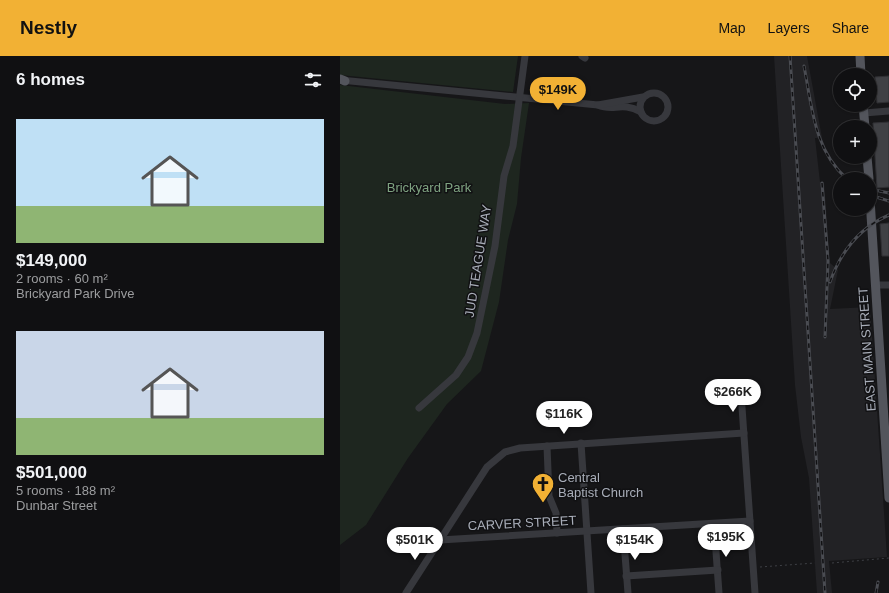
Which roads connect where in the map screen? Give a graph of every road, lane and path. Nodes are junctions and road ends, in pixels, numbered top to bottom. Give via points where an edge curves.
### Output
1 (525, 56) edge
2 (860, 56) edge
3 (861, 68) edge
4 (342, 80) edge
5 (643, 97) junction
6 (520, 98) junction
7 (598, 105) junction
8 (877, 111) edge
9 (641, 112) junction
10 (889, 112) edge
11 (871, 216) edge
12 (889, 285) edge
13 (876, 286) junction
14 (741, 393) dead end
15 (419, 408) dead end
16 (744, 433) junction
17 (887, 437) edge
18 (581, 443) junction
19 (547, 446) junction
20 (889, 498) edge
21 (750, 521) junction
22 (714, 524) junction
23 (623, 529) junction
24 (586, 532) junction
25 (557, 533) junction
26 (440, 540) junction
27 (889, 558) edge
28 (832, 562) dead end
29 (815, 563) dead end
30 (754, 568) junction
31 (718, 570) junction
32 (626, 576) junction
33 (406, 593) edge
34 (591, 593) edge
35 (628, 593) edge
36 (719, 593) edge
37 (755, 593) edge

1 - 6 street, JUD TEAGUE WAY
2 - 3 main road
4 - 6 street
5 - 7 street
5 - 9 street
5 - 9 street via 651,92 660,94 667,100 668,110 663,118 654,121 645,118
6 - 7 street
6 - 15 street, JUD TEAGUE WAY via 513,146 504,176 495,246 478,333 468,357 456,375
7 - 9 street via 604,108 625,106
8 - 10 street
11 - 13 main road, EAST MAIN STREET
12 - 13 street
13 - 17 main road, EAST MAIN STREET
14 - 16 street
16 - 18 street
16 - 21 street
17 - 20 main road, EAST MAIN STREET
18 - 19 street
18 - 24 street
19 - 25 street via 549,496 556,513
19 - 26 street via 512,449 493,460
21 - 22 street, CARVER STREET
21 - 30 street
22 - 23 street, CARVER STREET
22 - 31 street
23 - 24 street, CARVER STREET
23 - 32 street
24 - 25 street, CARVER STREET
24 - 34 street
25 - 26 street, CARVER STREET
26 - 33 street
27 - 28 path
29 - 30 path
30 - 37 street
31 - 32 street
31 - 36 street
32 - 35 street

